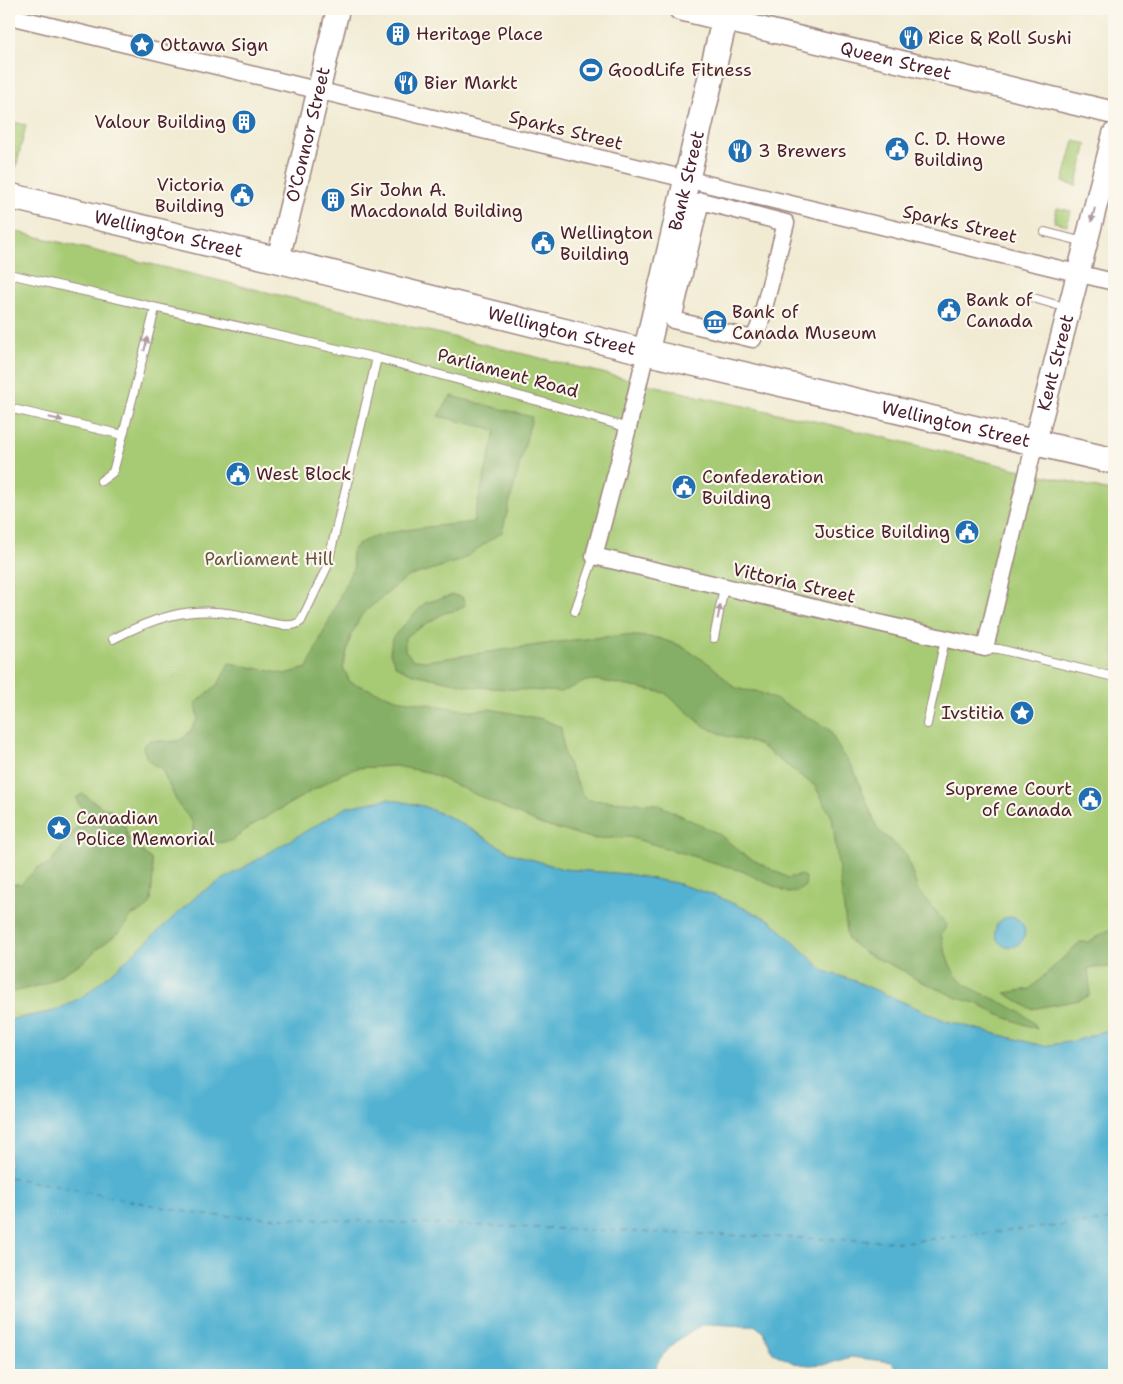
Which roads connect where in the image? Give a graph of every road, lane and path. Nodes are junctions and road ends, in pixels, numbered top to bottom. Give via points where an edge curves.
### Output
1 (338, 9) edge
2 (680, 9) edge
3 (726, 14) edge
4 (9, 16) edge
5 (318, 90) junction
6 (1114, 114) edge
7 (1114, 134) edge
8 (686, 180) junction
9 (9, 196) edge
10 (1045, 232) dead end
11 (1086, 242) junction
12 (278, 260) junction
13 (1078, 273) junction
14 (9, 274) edge
15 (1114, 282) edge
16 (1030, 297) dead end
17 (155, 309) junction
18 (1069, 309) junction
19 (673, 320) joint
20 (646, 352) junction
21 (377, 358) junction
22 (9, 408) edge
23 (628, 428) junction
24 (123, 435) junction
25 (1035, 442) junction
26 (1114, 461) edge
27 (100, 482) dead end
28 (594, 556) junction
29 (724, 586) junction
30 (575, 611) dead end
31 (714, 638) dead end
32 (113, 639) dead end
33 (945, 639) junction
34 (985, 648) junction
35 (1114, 677) edge
36 (927, 724) dead end

1 - 5 main road, O'Connor Street
2 - 3 main road, Queen Street
3 - 6 main road, Queen Street
3 - 8 main road, Bank Street
4 - 5 street, Sparks Street
5 - 8 street, Sparks Street
5 - 12 main road, O'Connor Street
7 -> 11 main road, Kent Street
8 - 13 street, Sparks Street
8 - 20 main road, Bank Street
9 - 12 main road, Wellington Street
10 - 11 lane
11 - 13 main road, Kent Street
12 - 20 main road, Wellington Street
13 - 15 street, Sparks Street
13 - 18 main road, Kent Street
14 - 17 lane, Parliament Road
16 - 18 lane
17 - 21 lane, Parliament Road
24 -> 17 lane
18 - 25 main road, Kent Street
19 - 19 street via 701,201 786,223 753,339
20 - 23 street
20 - 25 main road, Wellington Street
21 - 23 lane, Parliament Road via 553,404
21 - 32 lane via 327,567 301,621 288,626 229,613 192,612 156,619
22 -> 24 lane
23 - 28 street
24 - 27 lane via 113,472
25 - 26 main road, Wellington Street
25 - 34 street, Kent Street
28 - 29 street, Vittoria Street
28 - 30 lane
31 -> 29 lane
29 - 33 street, Vittoria Street
33 - 34 street, Vittoria Street
33 - 36 lane
34 - 35 lane

